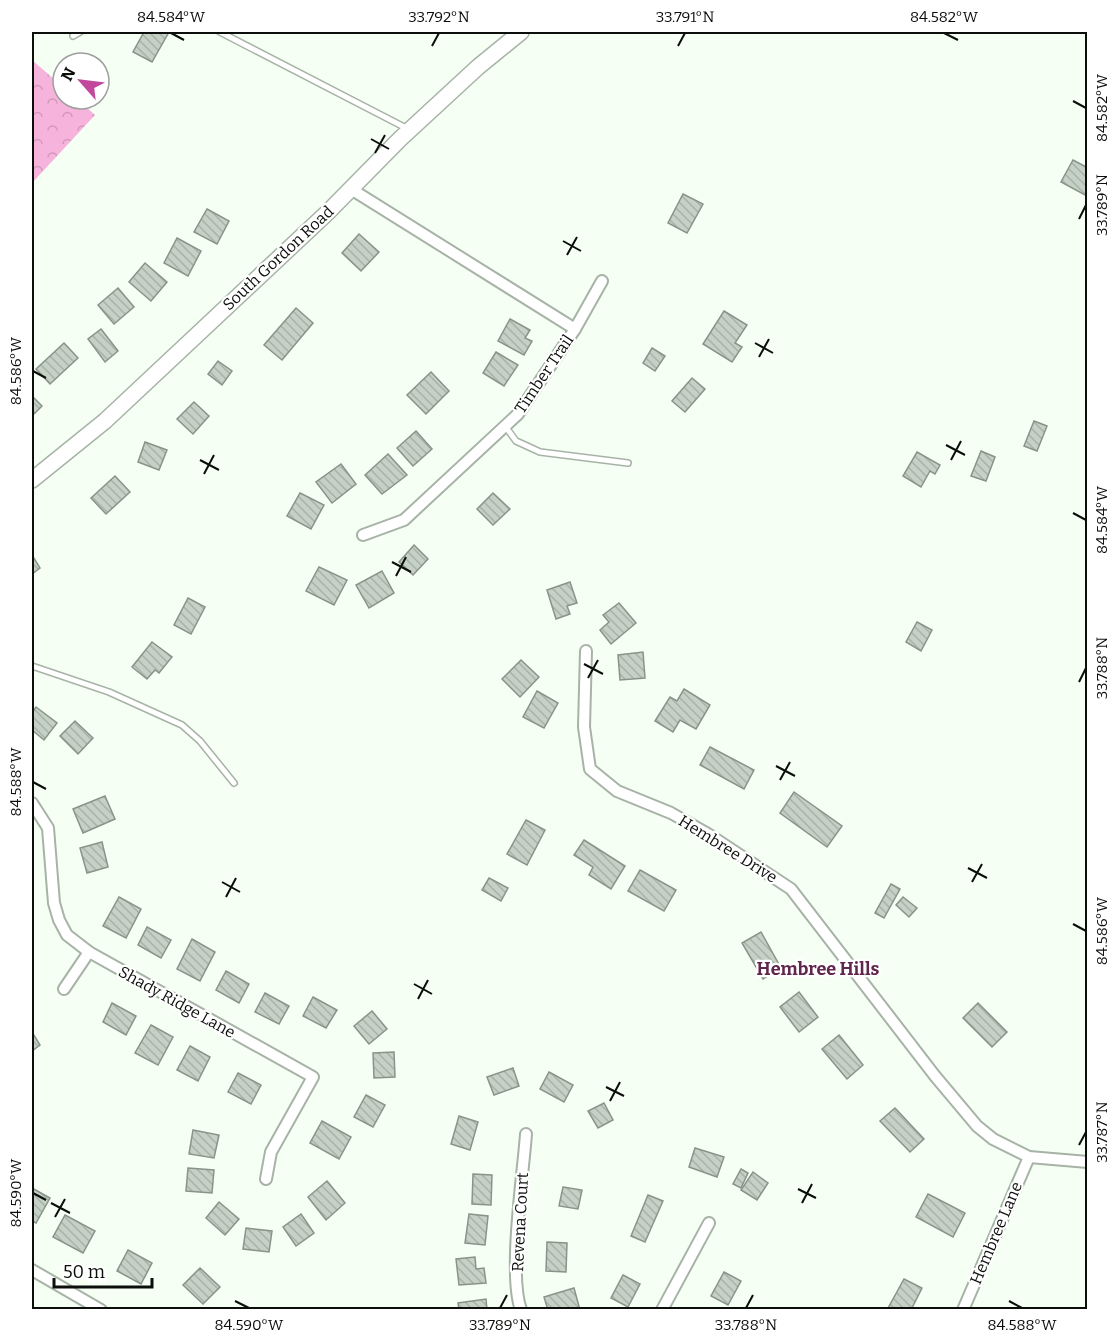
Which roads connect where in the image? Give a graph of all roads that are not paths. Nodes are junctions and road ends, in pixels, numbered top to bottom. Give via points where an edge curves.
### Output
1 (80, 32) edge
2 (220, 32) edge
3 (521, 32) edge
4 (73, 36) dead end
5 (410, 130) junction
6 (351, 189) junction
7 (602, 281) dead end
8 (575, 329) junction
9 (505, 426) junction
10 (628, 463) dead end
11 (32, 480) edge
12 (363, 535) dead end
13 (586, 651) dead end
14 (32, 666) edge
15 (234, 783) dead end
16 (32, 803) edge
17 (89, 952) junction
18 (64, 989) dead end
19 (526, 1134) dead end
20 (1029, 1157) junction
21 (1088, 1162) edge
22 (266, 1179) dead end
23 (709, 1223) dead end
24 (32, 1270) edge
25 (101, 1310) edge
26 (521, 1310) edge
27 (662, 1310) edge
28 (963, 1310) edge

1 - 4 lane
2 - 5 lane
3 - 5 street, South Gordon Road
5 - 6 street, South Gordon Road
6 - 8 street, Timber Trail
6 - 11 street, South Gordon Road via 105,421
7 - 8 street
8 - 9 street, Timber Trail via 518,414
9 - 10 lane via 516,441 540,452
9 - 12 street, Timber Trail via 404,520
13 - 20 street, Hembree Drive via 584,727 590,769 617,791 671,813 791,889 977,1126 1010,1150
14 - 15 lane via 109,692 182,725
16 - 17 street, Shady Ridge Lane via 48,828 59,920 67,935
17 - 18 street
17 - 22 street, Shady Ridge Lane via 313,1077 271,1152
19 - 26 street, Revena Court via 516,1258
20 - 21 street, Hembree Drive
20 - 28 street, Hembree Lane
23 - 27 street
24 - 25 street

